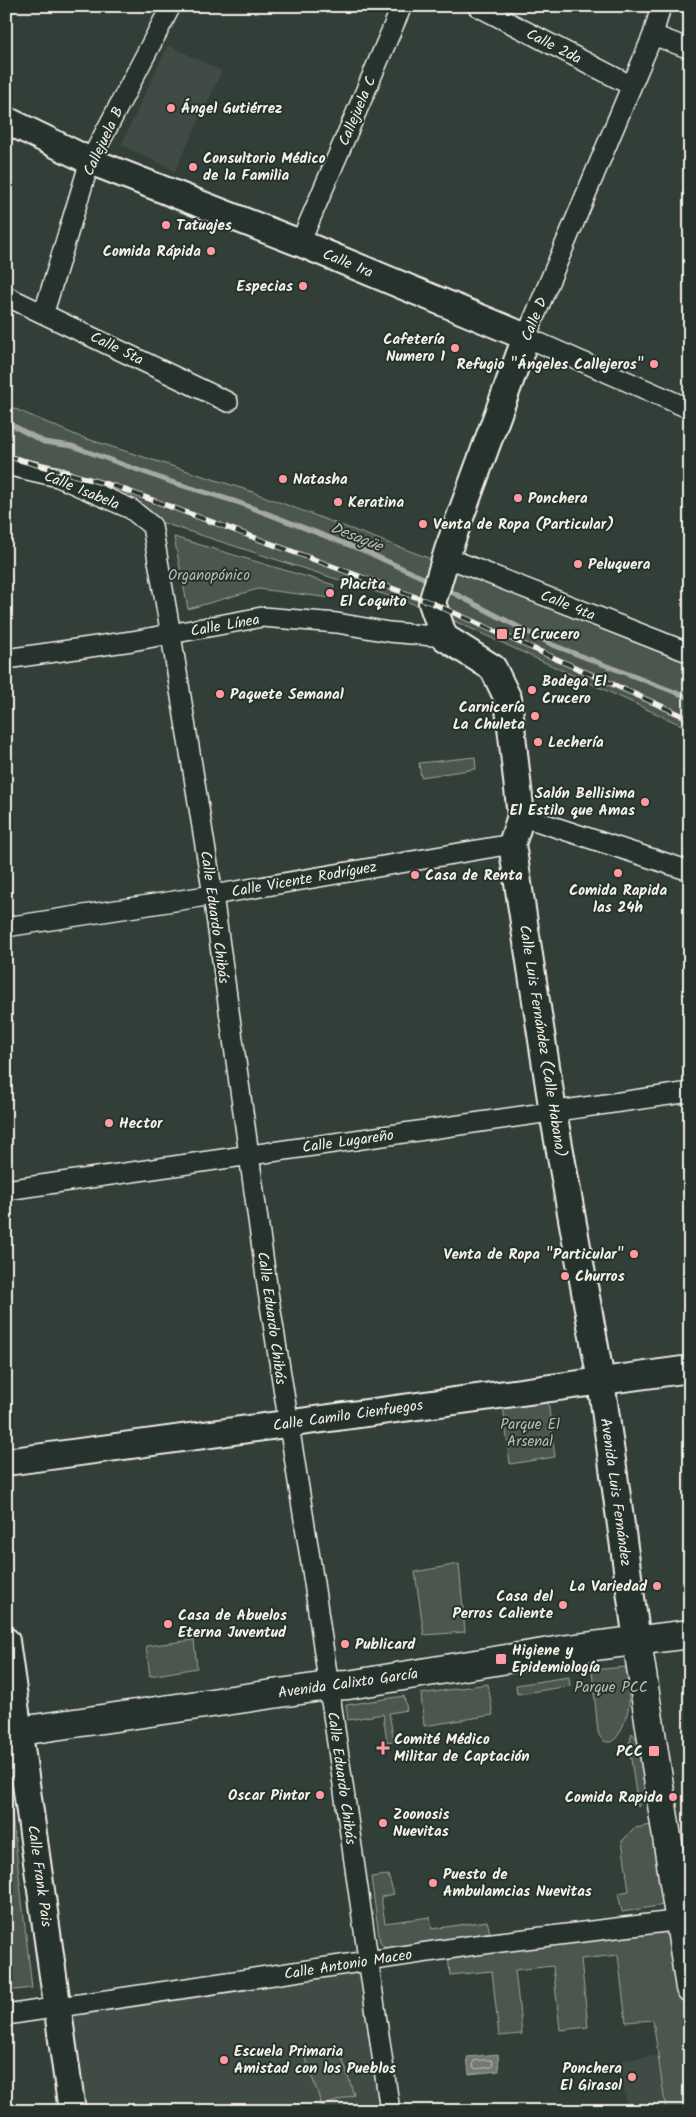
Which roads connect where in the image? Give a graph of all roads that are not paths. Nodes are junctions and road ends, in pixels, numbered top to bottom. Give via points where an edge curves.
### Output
1 (171, 6) edge
2 (402, 6) edge
3 (477, 6) edge
4 (661, 6) edge
5 (653, 35) junction
6 (690, 49) edge
7 (630, 85) junction
8 (6, 120) edge
9 (90, 161) junction
10 (300, 244) junction
11 (6, 296) edge
12 (44, 312) junction
13 (526, 337) junction
14 (228, 402) dead end
15 (690, 410) edge
16 (6, 465) edge
17 (152, 526) joint
18 (444, 563) junction
19 (172, 634) junction
20 (444, 637) junction
21 (690, 654) edge
22 (6, 659) edge
23 (520, 816) junction
24 (512, 844) junction
25 (690, 871) edge
26 (212, 895) junction
27 (6, 927) edge
28 (690, 1092) edge
29 (553, 1112) junction
30 (248, 1156) junction
31 (6, 1190) edge
32 (690, 1369) edge
33 (601, 1381) junction
34 (288, 1423) junction
35 (6, 1462) edge
36 (690, 1634) edge
37 (637, 1640) junction
38 (6, 1641) edge
39 (328, 1686) junction
40 (13, 1732) edge
41 (685, 1920) edge
42 (368, 1961) junction
43 (690, 1988) edge
44 (58, 2008) junction
45 (6, 2015) edge
46 (72, 2111) edge
47 (390, 2111) edge

1 - 9 street, Callejuela B
2 - 10 street, Callejuela C
3 - 7 street, Calle 2da
4 - 5 street, Calle D
5 - 6 street
5 - 7 street, Calle D
7 - 13 street, Calle D
8 - 9 street, Calle 1ra
9 - 10 street, Calle 1ra
9 - 12 street, Callejuela B
10 - 13 street, Calle 1ra
11 - 12 street, Calle 5ta
12 - 14 street, Calle 5ta
13 - 15 street, Calle 1ra
13 - 18 street, Calle D
16 - 17 street, Calle Isabela via 58,477 131,509
17 - 19 street, Calle Eduardo Chibás
18 - 20 street, Calle D via 432,602
18 - 21 street, Calle 4ta
19 - 20 street, Calle Línea via 262,617
19 - 22 street, Calle Línea
19 - 26 street, Calle Eduardo Chibás
20 - 23 street, Calle Luis Fernández (Calle Habana) via 493,668 508,699
23 - 24 street, Calle Luis Fernández (Calle Habana)
23 - 25 street
24 - 26 street, Calle Vicente Rodríguez
24 - 29 street, Calle Luis Fernández (Calle Habana)
26 - 27 street, Calle Vicente Rodríguez
26 - 30 street, Calle Eduardo Chibás
28 - 29 street, Calle Lugareño
29 - 30 street, Calle Lugareño
29 - 33 street, Calle Luis Fernández (Calle Habana)
30 - 31 street, Calle Lugareño
30 - 34 street, Calle Eduardo Chibás
32 - 33 street, Calle Camilo Cienfuegos
33 - 34 street, Calle Camilo Cienfuegos
33 - 37 street, Avenida Luis Fernández
34 - 35 street, Calle Camilo Cienfuegos
34 - 39 street, Calle Eduardo Chibás
36 - 37 main road, Avenida Calixto García
37 - 39 main road, Avenida Calixto García
37 - 41 main road, Avenida Luis Fernández
38 - 40 street, Calle Frank Pais
39 - 40 main road, Avenida Calixto García
39 - 42 street, Calle Eduardo Chibás
40 - 44 street, Calle Frank Pais
41 - 42 street, Calle Antonio Maceo
41 - 43 main road, Avenida Luis Fernández
42 - 44 street, Calle Antonio Maceo
42 - 47 street, Calle Eduardo Chibás
44 - 45 street, Calle Antonio Maceo
44 - 46 street, Calle Frank Pais

